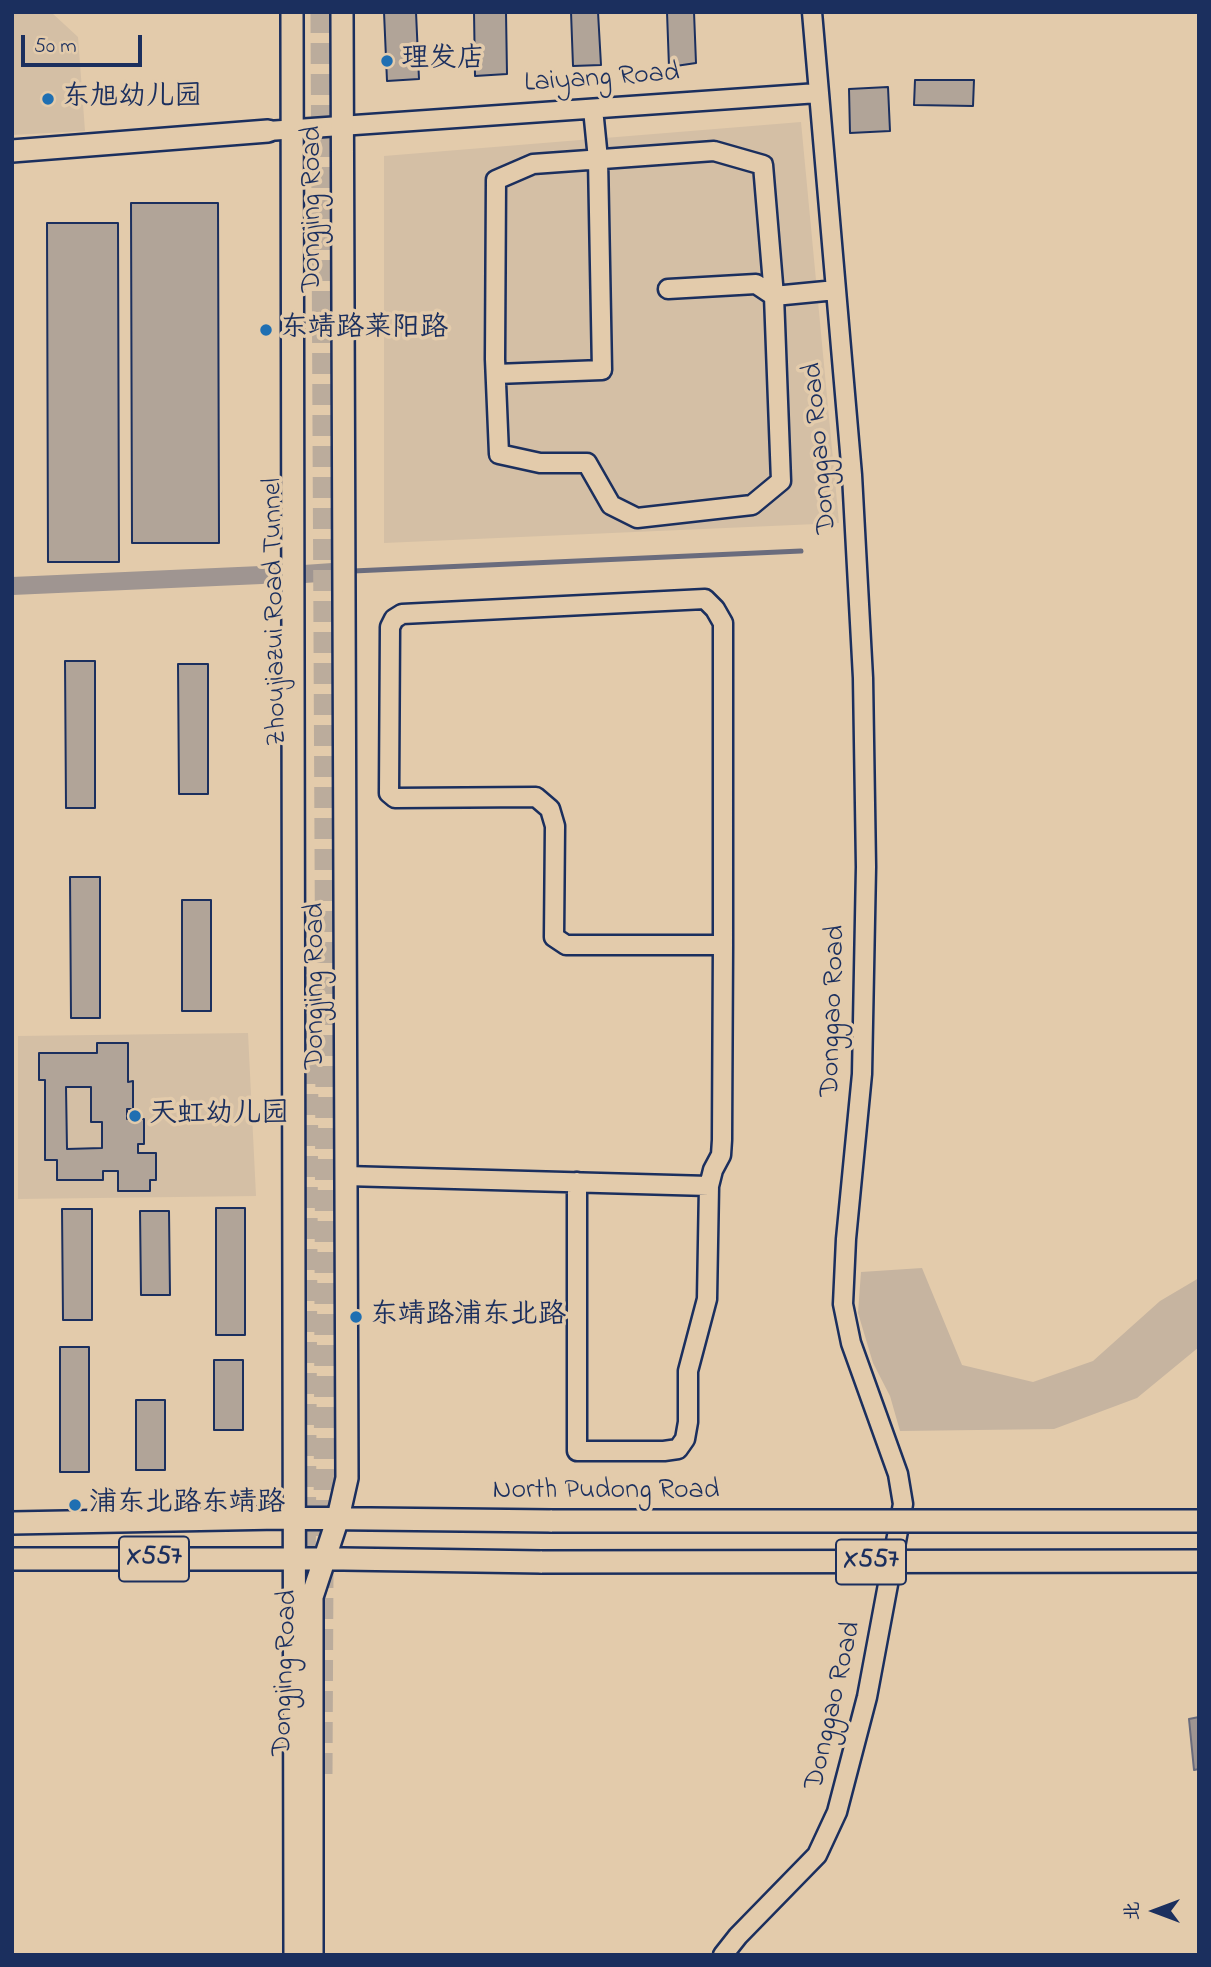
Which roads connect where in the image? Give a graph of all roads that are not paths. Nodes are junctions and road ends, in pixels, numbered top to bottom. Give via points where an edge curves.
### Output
1 (292, 12) edge
2 (342, 12) edge
3 (813, 12) edge
4 (818, 93) junction
5 (593, 109) junction
6 (342, 125) junction
7 (293, 129) junction
8 (268, 131) joint
9 (12, 152) edge
10 (598, 159) junction
11 (293, 167) junction
12 (668, 289) dead end
13 (836, 290) junction
14 (774, 296) junction
15 (496, 374) junction
16 (723, 944) junction
17 (308, 1057) tunnel mouth
18 (346, 1176) junction
19 (577, 1182) junction
20 (709, 1186) junction
21 (294, 1518) junction
22 (338, 1518) junction
23 (1199, 1521) edge
24 (12, 1522) edge
25 (12, 1559) edge
26 (296, 1559) junction
27 (324, 1560) junction
28 (1199, 1562) edge
29 (295, 1955) edge
30 (312, 1955) edge
31 (723, 1955) edge

1 - 7 main road, Dongjing Road
2 - 6 main road, Dongjing Road
3 - 4 street, Donggao Road
4 - 5 street, Laiyang Road
4 - 13 street, Donggao Road
5 - 6 street, Laiyang Road
5 - 10 street
6 - 7 street, Laiyang Road
6 - 18 main road, Dongjing Road
7 - 8 street, Laiyang Road
7 - 11 main road, Dongjing Road
8 - 9 main road, Laiyang Road
10 - 14 street via 714,151 763,165
10 - 15 street via 533,164 496,180
10 - 15 street via 602,370
11 - 17 main road, Zhoujiazui Road Tunnel via 305,549
11 - 21 main road, Dongjing Road
12 - 14 street via 756,284
13 - 14 street
13 - 31 street, Donggao Road via 857,548 866,867 862,1074 844,1304 851,1343 898,1474 903,1504 867,1697 837,1812 817,1855
14 - 15 street via 782,481 752,505 637,518 611,505 587,463 540,463 499,454
16 - 16 street via 723,623 716,609 705,599 402,614 394,619 390,627 389,793 396,798 536,797 550,809 555,826 554,937 566,944
16 - 20 street via 722,1140
18 - 19 street
18 - 22 main road, Dongjing Road via 347,1478
19 - 20 street
19 - 20 street via 577,1451 663,1451 678,1449 685,1439 688,1371 707,1299
21 - 22 main road, North Pudong Road
21 - 24 main road, North Pudong Road / X557
21 - 26 main road, Dongjing Road
22 - 23 main road, North Pudong Road / X557, bridge
22 - 27 main road, Dongjing Road
25 - 26 main road, X557
26 - 27 main road
26 - 29 main road, Dongjing Road
27 - 28 main road, X557, bridge
27 - 30 main road, Dongjing Road via 312,1597

